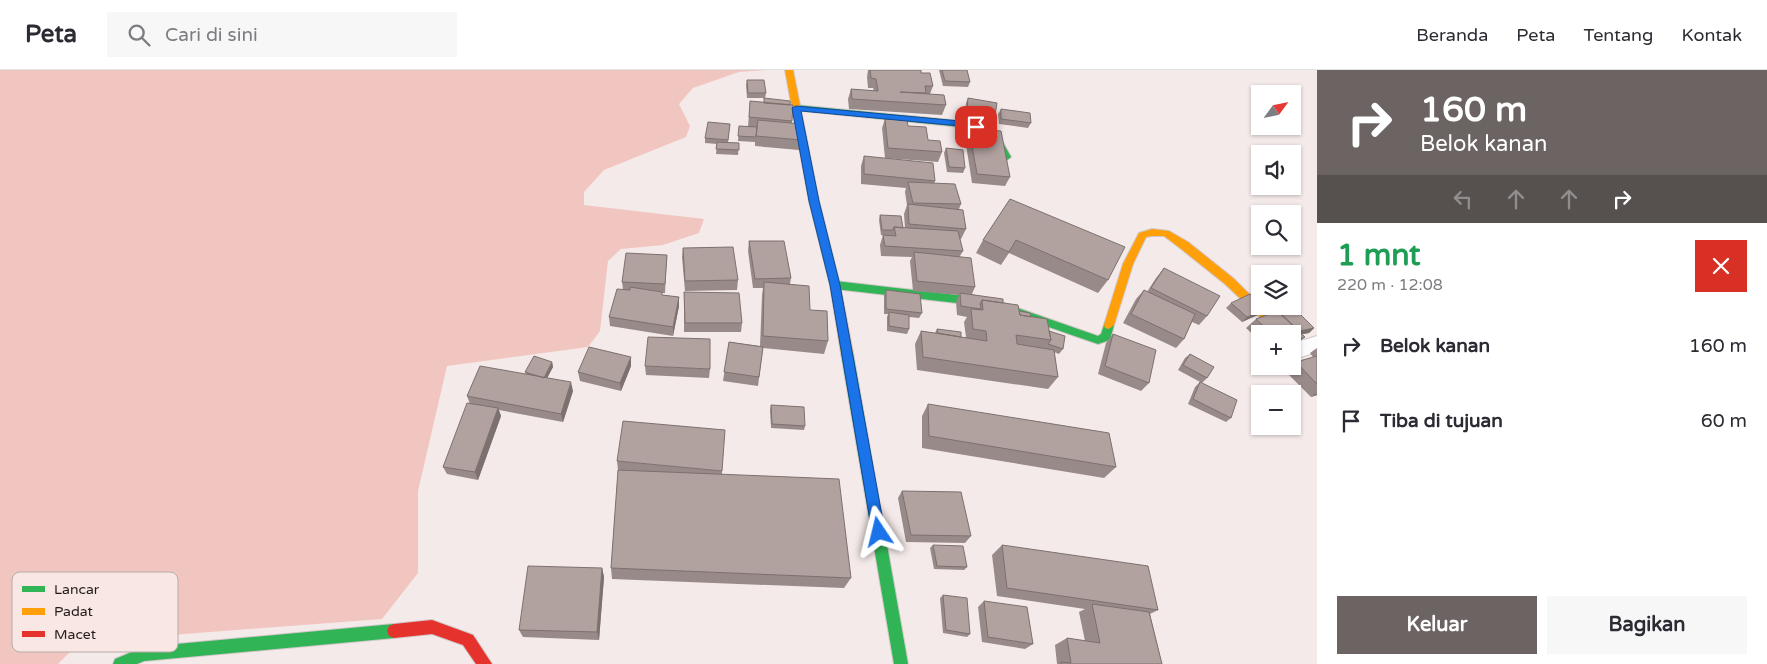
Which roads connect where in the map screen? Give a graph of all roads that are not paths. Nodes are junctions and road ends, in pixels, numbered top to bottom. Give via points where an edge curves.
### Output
1 (789, 70) edge
2 (796, 108) junction
3 (1007, 157) edge
4 (835, 285) junction
5 (1275, 325) edge
6 (1317, 344) edge
7 (1301, 349) edge
8 (178, 651) edge
9 (165, 652) edge
10 (120, 664) edge
11 (485, 664) edge
12 (901, 664) edge

1 - 2 main road
2 - 3 main road via 960,124 993,132
2 - 4 main road
4 - 5 main road via 992,303 1102,340 1106,337 1128,264 1142,235 1166,233 1229,281
4 - 12 main road
6 - 7 street
8 - 11 main road via 432,627 468,640
9 - 10 main road via 144,654

